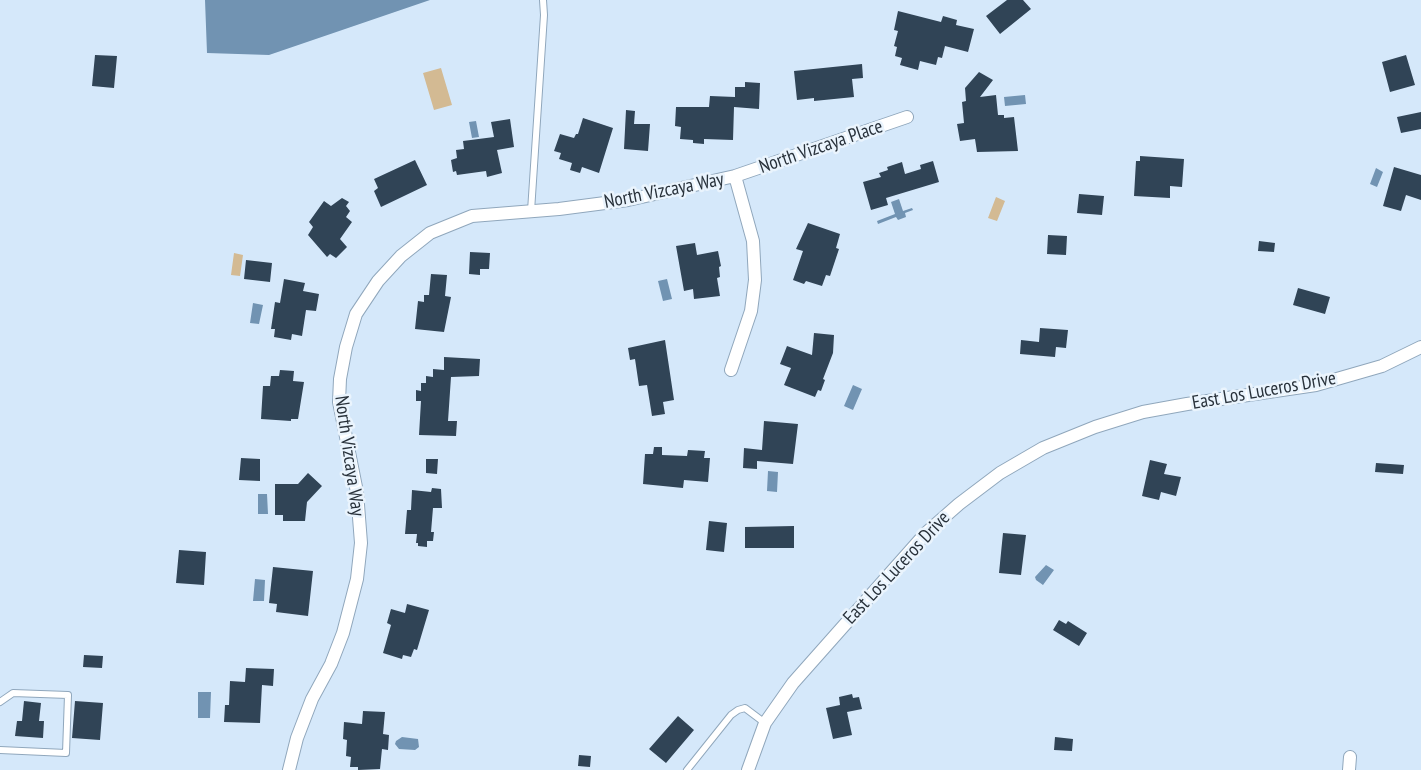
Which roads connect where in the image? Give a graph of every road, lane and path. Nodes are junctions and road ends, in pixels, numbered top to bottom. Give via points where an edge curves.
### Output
1 (542, 0) edge
2 (907, 117) dead end
3 (735, 176) junction
4 (530, 211) junction
5 (1421, 347) edge
6 (731, 370) dead end
7 (0, 702) edge
8 (765, 724) junction
9 (0, 750) edge
10 (1350, 757) dead end
11 (289, 770) edge
12 (686, 770) edge
13 (748, 770) edge
14 (1350, 770) edge

1 - 4 lane via 544,14
2 - 3 street, North Vizcaya Place
3 - 4 street, North Vizcaya Way via 628,200
3 - 6 street via 753,241 755,280 751,311
4 - 11 street, North Vizcaya Way via 472,216 430,234 401,256 378,281 356,314 340,379 339,402 358,492 361,543 358,579 343,633 331,664 312,698
5 - 8 street, East Los Luceros Drive via 1382,366 1316,385 1144,412 1095,426 1043,448 1000,473 926,533 793,684
7 - 9 lane via 13,693 68,695 66,753
8 - 12 lane via 745,708 738,710
8 - 13 street, East Los Luceros Drive
10 - 14 street

